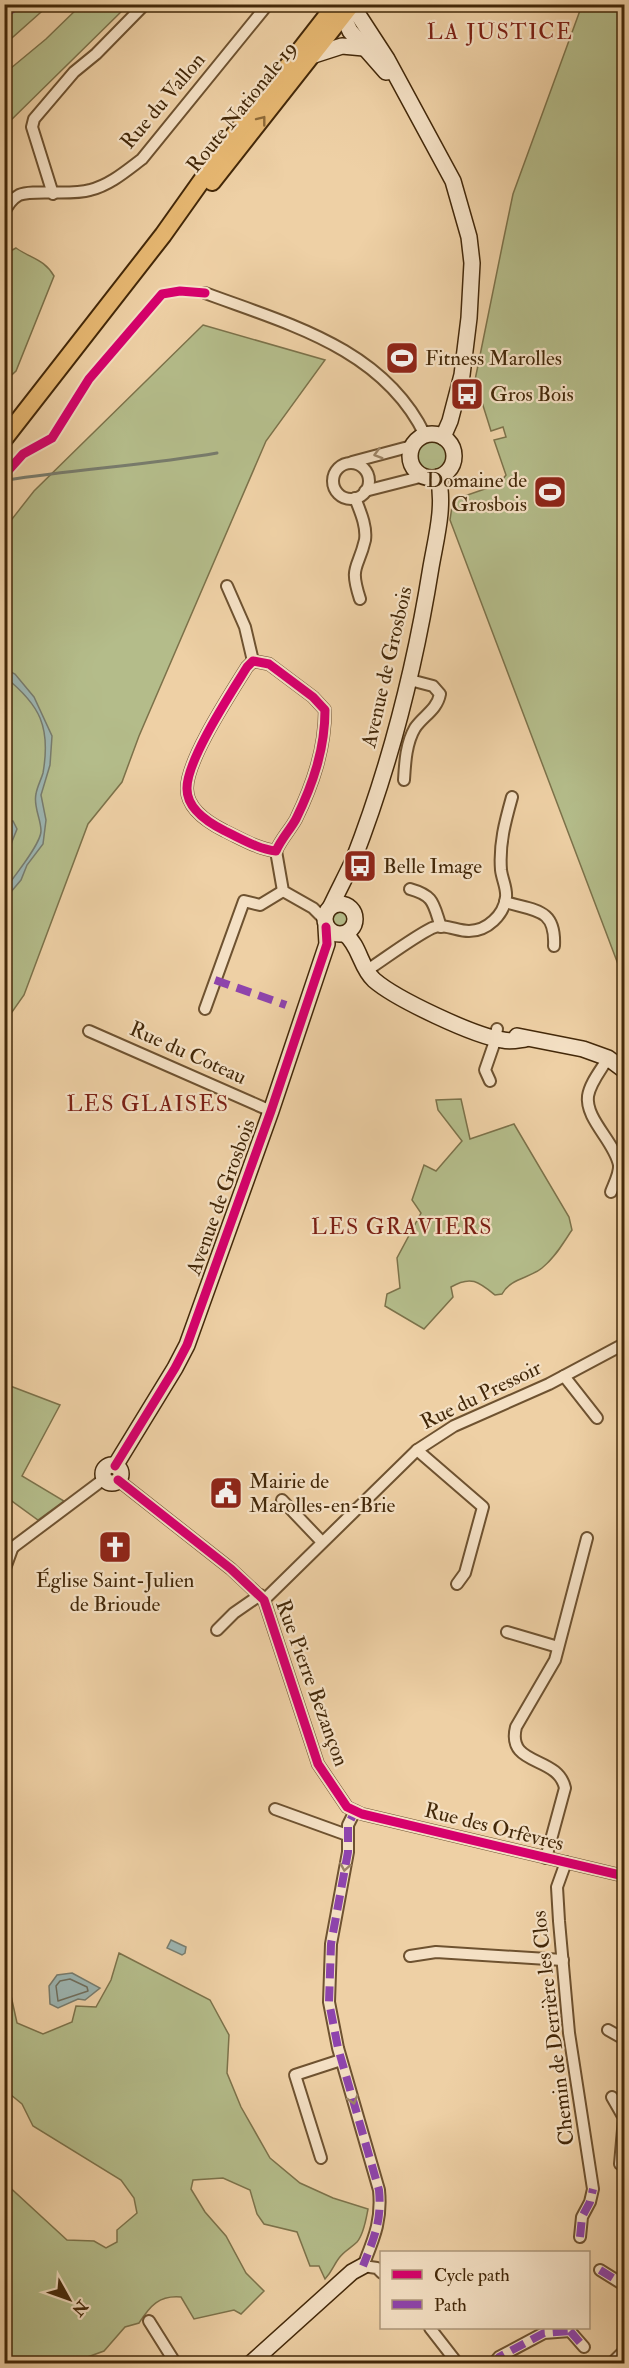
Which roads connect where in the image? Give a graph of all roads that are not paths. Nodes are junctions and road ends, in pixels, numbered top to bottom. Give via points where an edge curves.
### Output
1 (145, 4) edge
2 (268, 4) edge
3 (346, 8) edge
4 (364, 48) junction
5 (312, 56) junction
6 (404, 92) junction
7 (53, 194) junction
8 (4, 213) edge
9 (163, 235) junction
10 (205, 293) dead end
11 (425, 435) junction
12 (4, 439) edge
13 (448, 442) junction
14 (412, 446) junction
15 (345, 464) junction
16 (431, 477) junction
17 (365, 491) junction
18 (355, 498) junction
19 (227, 586) dead end
20 (360, 599) dead end
21 (253, 661) junction
22 (410, 680) junction
23 (404, 780) dead end
24 (512, 797) dead end
25 (276, 851) junction
26 (352, 862) junction
27 (410, 889) dead end
28 (283, 891) junction
29 (505, 902) junction
30 (332, 923) junction
31 (441, 927) junction
32 (554, 946) dead end
33 (370, 969) junction
34 (204, 1009) dead end
35 (89, 1031) dead end
36 (496, 1034) junction
37 (608, 1058) junction
38 (624, 1070) edge
39 (490, 1081) dead end
40 (271, 1111) junction
41 (611, 1192) dead end
42 (624, 1344) edge
43 (564, 1376) junction
44 (597, 1418) dead end
45 (417, 1450) junction
46 (112, 1475) junction
47 (282, 1500) dead end
48 (587, 1538) dead end
49 (322, 1542) junction
50 (8, 1552) edge
51 (4, 1571) edge
52 (458, 1584) dead end
53 (262, 1597) junction
54 (217, 1630) dead end
55 (507, 1632) dead end
56 (558, 1647) junction
57 (275, 1809) dead end
58 (355, 1811) junction
59 (347, 1835) junction
60 (546, 1858) junction
61 (566, 1862) junction
62 (624, 1876) edge
63 (410, 1956) dead end
64 (563, 1960) junction
65 (608, 2030) dead end
66 (624, 2038) edge
67 (341, 2060) junction
68 (612, 2097) dead end
69 (624, 2118) edge
70 (321, 2158) dead end
71 (620, 2163) dead end
72 (580, 2237) dead end
73 (363, 2266) junction
74 (600, 2270) dead end
75 (380, 2271) edge
76 (624, 2285) edge
77 (149, 2321) dead end
78 (431, 2329) edge
79 (570, 2329) edge
80 (542, 2330) edge
81 (584, 2347) dead end
82 (624, 2351) edge
83 (176, 2364) edge
84 (250, 2364) edge
85 (458, 2364) edge
86 (493, 2364) edge
87 (611, 2364) edge

1 - 7 street via 74,72 34,119 32,127
2 - 7 street, Rue du Vallon via 142,159 120,176 90,190
3 - 4 street
3 - 5 main road, Route Nationale 19
3 - 6 street via 387,59
3 - 9 main road, Route Nationale 19 via 234,135
4 - 5 street via 342,46
4 - 6 street
9 -> 5 main road, Route Nationale 19 via 212,182
6 - 13 street via 453,181 469,237 472,263 463,393
7 - 8 street, Rue du Vallon via 20,195
9 - 12 main road, Route Nationale 19
10 - 11 street via 346,350 379,375 408,405
11 - 13 street via 437,434
11 - 14 street
13 - 16 street via 454,458 451,468
14 -> 15 street
14 - 16 street via 413,467
15 - 17 street via 356,464 365,470 369,480
15 - 18 street via 335,473 334,485 341,495
16 - 17 street
16 - 22 street, Avenue de Grosbois via 440,486 440,509
17 - 18 street
18 - 20 street via 365,538 354,568
19 - 21 street via 245,627
21 - 25 street via 268,664 325,710 315,776
21 - 25 street via 213,724 189,771 187,789 189,801 214,825 265,850
22 - 23 street via 433,686 440,694 436,706 414,730
22 - 26 street, Avenue de Grosbois
24 - 29 street via 500,847
25 - 28 street
26 - 30 street, Avenue de Grosbois
26 - 30 street, Avenue de Grosbois via 349,907 340,904
27 - 31 street via 424,893 432,901
28 - 30 street
28 - 34 street via 260,905 244,901
29 - 31 street via 493,922 482,929
29 - 32 street via 548,917 555,932
30 - 33 street
30 - 40 street, Avenue de Grosbois
31 - 33 street via 434,927
33 - 36 street via 388,989 448,1021 476,1034
35 - 40 street, Rue du Coteau
36 - 37 street via 505,1041 525,1039 583,1049
36 - 39 street via 485,1070
37 - 38 street
37 - 41 street via 588,1097 589,1108 619,1167
40 - 46 street, Avenue de Grosbois via 187,1345
42 - 43 street, Rue du Pressoir
43 - 44 street
43 - 45 street, Rue du Pressoir via 454,1426
45 - 49 street, Rue du Pressoir
45 - 52 street via 483,1507 465,1574
46 - 50 street
46 - 53 street, Rue Pierre Bezançon
47 - 49 street
48 - 56 street
49 - 53 street, Rue du Pressoir
50 - 51 street
53 - 54 street, Rue du Pressoir via 234,1613
53 - 58 street, Rue Pierre Bezançon via 318,1764 347,1807
55 - 56 street
56 - 60 street via 552,1667 514,1736 516,1747 523,1754 563,1779 565,1788
57 - 59 street
58 - 59 street
58 - 60 street, Rue des Orfèvres
59 -> 67 street via 348,1852 329,1969 332,2025
60 - 61 street, Rue des Orfèvres
61 - 62 street, Rue des Orfèvres
61 - 64 street, Chemin de Derrière les Clos via 557,1887
63 - 64 street via 436,1952
64 - 72 street, Chemin de Derrière les Clos via 569,2030 593,2189 582,2217
65 - 66 street
67 - 70 street via 295,2075
67 -> 73 street via 380,2190 379,2226
68 - 69 street
69 - 71 street
73 - 75 street
73 - 84 street
74 - 76 street
77 - 83 street
78 - 85 street
79 - 80 street
79 - 81 street
80 - 86 street
82 - 87 street

